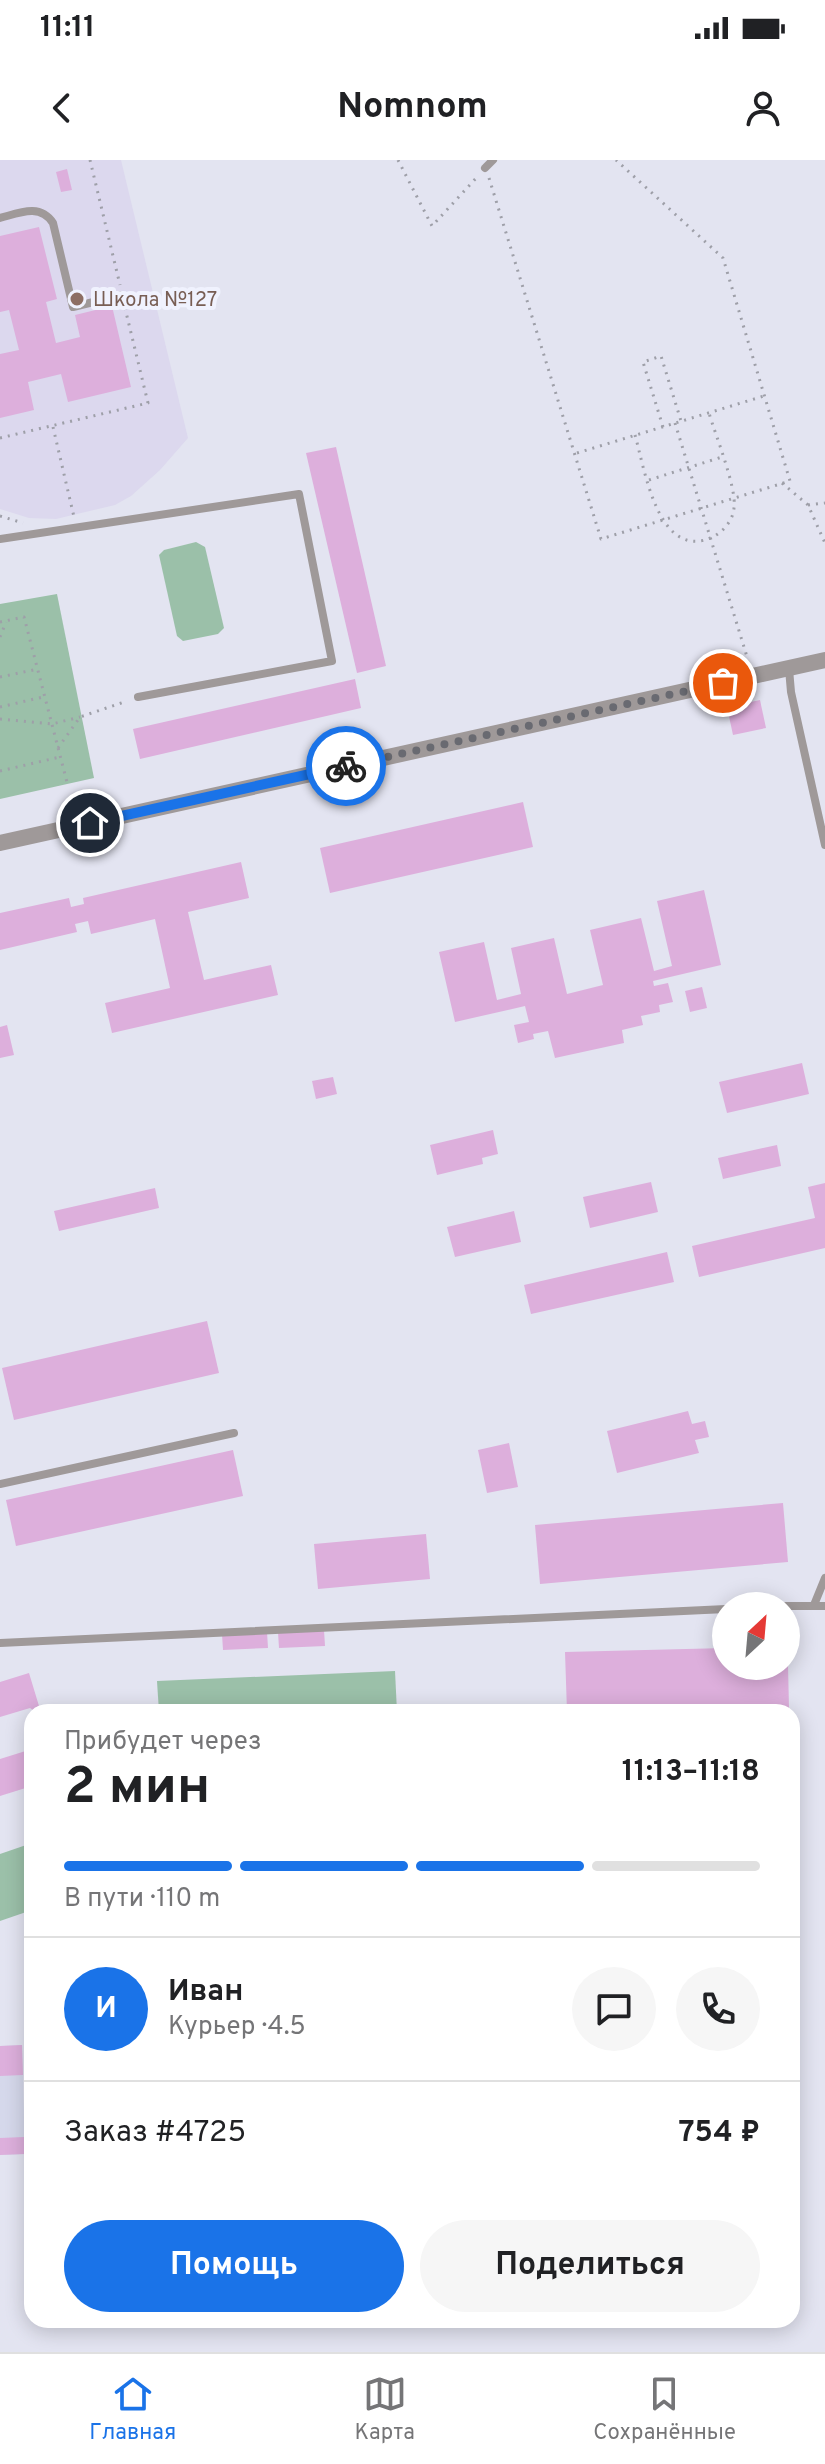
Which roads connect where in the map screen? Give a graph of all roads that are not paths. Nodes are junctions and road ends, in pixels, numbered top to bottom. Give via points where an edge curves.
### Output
1 (493, 160) edge
2 (485, 168) road end
3 (0, 218) edge
4 (122, 295) road end
5 (0, 539) edge
6 (825, 660) edge
7 (789, 669) junction
8 (138, 697) road end
9 (0, 843) edge
10 (825, 845) edge
11 (234, 1433) dead end
12 (0, 1484) edge
13 (825, 1578) edge
14 (814, 1605) junction
15 (800, 1606) edge
16 (825, 1606) edge
17 (712, 1610) edge
18 (0, 1643) edge

1 - 2 lane
3 - 4 lane via 32,210 48,215 73,307
5 - 8 lane via 299,494 332,661
6 - 7 street
7 - 9 street
7 - 10 lane
11 - 12 lane
13 - 14 lane
14 - 15 lane
14 - 16 lane
17 - 18 lane

